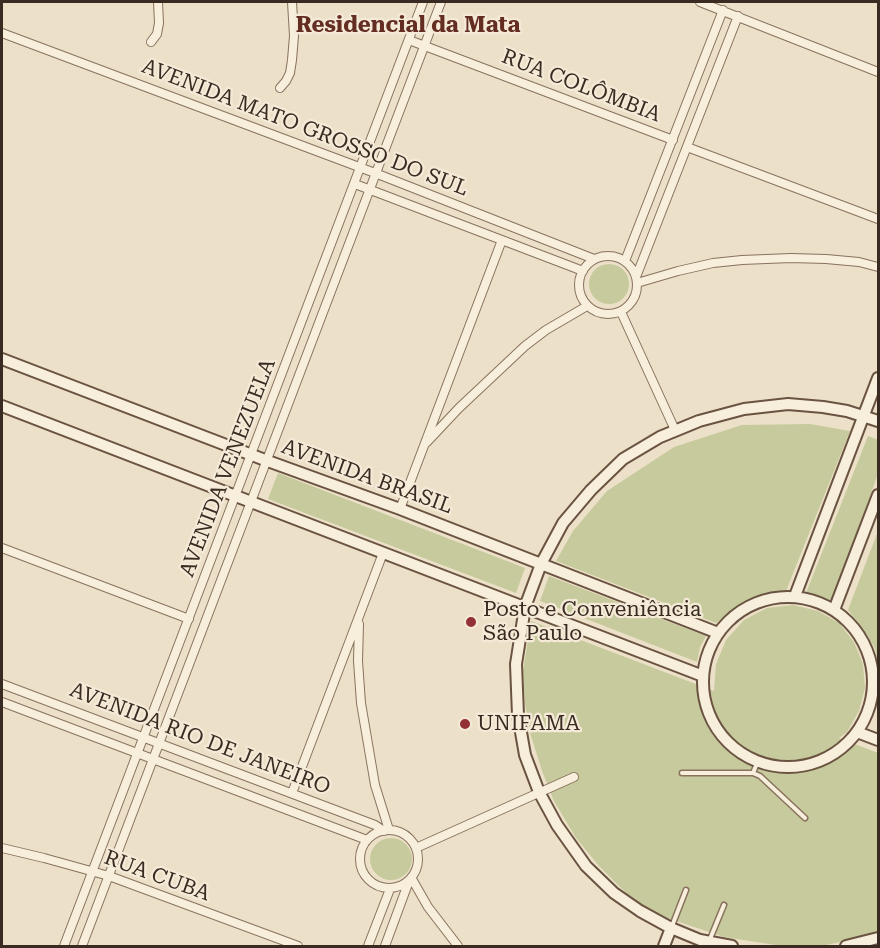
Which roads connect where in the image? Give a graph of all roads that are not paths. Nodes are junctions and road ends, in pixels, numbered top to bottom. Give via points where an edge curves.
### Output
1 (158, 2) edge
2 (292, 2) edge
3 (423, 2) edge
4 (441, 2) edge
5 (700, 2) edge
6 (723, 10) junction
7 (738, 16) junction
8 (2, 33) edge
9 (409, 40) junction
10 (151, 42) dead end
11 (424, 45) junction
12 (879, 72) edge
13 (280, 88) dead end
14 (673, 140) junction
15 (687, 147) junction
16 (361, 168) junction
17 (375, 173) junction
18 (355, 184) junction
19 (369, 189) junction
20 (879, 219) edge
21 (502, 240) junction
22 (594, 259) junction
23 (625, 261) junction
24 (879, 267) edge
25 (583, 271) junction
26 (637, 280) junction
27 (587, 306) junction
28 (621, 312) junction
29 (2, 359) edge
30 (879, 378) edge
31 (2, 406) edge
32 (864, 416) junction
33 (879, 421) edge
34 (675, 430) junction
35 (424, 445) junction
36 (252, 455) junction
37 (265, 460) junction
38 (879, 495) edge
39 (236, 496) junction
40 (250, 501) junction
41 (400, 509) junction
42 (2, 548) edge
43 (383, 553) junction
44 (541, 564) junction
45 (795, 596) junction
46 (525, 607) junction
47 (834, 610) junction
48 (359, 617) junction
49 (189, 619) junction
50 (718, 633) junction
51 (703, 676) junction
52 (2, 684) edge
53 (876, 690) edge
54 (2, 702) edge
55 (857, 732) junction
56 (144, 737) junction
57 (879, 740) edge
58 (159, 743) junction
59 (138, 754) junction
60 (153, 759) junction
61 (758, 761) junction
62 (681, 773) dead end
63 (753, 773) junction
64 (574, 777) dead end
65 (539, 792) junction
66 (292, 793) junction
67 (805, 818) dead end
68 (386, 830) junction
69 (367, 840) junction
70 (2, 848) edge
71 (416, 848) junction
72 (93, 871) junction
73 (109, 876) junction
74 (410, 880) junction
75 (390, 889) junction
76 (686, 890) dead end
77 (724, 905) dead end
78 (671, 928) junction
79 (879, 939) edge
80 (708, 944) edge
81 (64, 946) edge
82 (82, 946) edge
83 (298, 946) edge
84 (368, 946) edge
85 (385, 946) edge
86 (458, 946) edge
87 (664, 946) edge
88 (732, 946) edge
89 (846, 946) edge

1 - 10 street via 159,23
2 - 13 street via 292,60 290,73
3 - 9 street, AVENIDA VENEZUELA
4 - 11 street, AVENIDA VENEZUELA
5 - 6 street
6 - 7 street
6 - 14 street
7 - 12 street
7 - 15 street
8 - 16 street, AVENIDA MATO GROSSO DO SUL
9 - 11 street, RUA COLÔMBIA
9 - 16 street, AVENIDA VENEZUELA
11 - 14 street, RUA COLÔMBIA
11 - 17 street, AVENIDA VENEZUELA
14 - 23 street
15 - 20 street
15 - 26 street
16 - 17 street, AVENIDA MATO GROSSO DO SUL
16 - 18 street, AVENIDA VENEZUELA
17 - 19 street, AVENIDA VENEZUELA
17 - 22 street, AVENIDA MATO GROSSO DO SUL
18 - 19 street, AVENIDA MATO GROSSO DO SUL
18 - 36 street, AVENIDA VENEZUELA
19 - 21 street, AVENIDA MATO GROSSO DO SUL
19 - 37 street, AVENIDA VENEZUELA
21 - 25 street, AVENIDA MATO GROSSO DO SUL
21 - 35 street
22 - 23 street via 610,256
22 - 25 street
23 - 26 street
24 - 26 street via 826,259 742,260
25 - 27 street via 579,283
26 - 28 street via 635,298
27 - 28 street via 603,314
27 - 35 street via 525,346
28 - 34 street
29 - 36 main road, AVENIDA BRASIL
30 - 32 main road
31 - 39 main road
32 - 33 main road
32 - 34 main road via 823,406 788,405 744,409
32 - 45 main road
34 - 44 main road via 623,459 591,490 563,523
35 - 41 street
36 - 37 main road, AVENIDA BRASIL
36 - 39 street, AVENIDA VENEZUELA
37 - 40 street, AVENIDA VENEZUELA
37 - 41 main road, AVENIDA BRASIL
38 - 47 main road
39 - 40 main road
39 - 49 street, AVENIDA VENEZUELA
40 - 43 main road
40 - 58 street, AVENIDA VENEZUELA
41 - 44 main road, AVENIDA BRASIL
42 - 49 street
43 - 46 main road
43 - 48 street
44 - 46 main road
44 - 50 main road, AVENIDA BRASIL
45 - 47 main road
45 - 50 main road via 765,599 748,607
46 - 51 main road
46 - 65 main road via 516,664 518,715 525,755
47 - 53 main road via 858,632 873,669
48 - 66 street
48 - 68 street via 361,703
49 - 56 street, AVENIDA VENEZUELA
50 - 51 main road
51 - 61 main road via 706,703 717,728 734,748
52 - 56 street, AVENIDA RIO DE JANEIRO
53 - 55 main road
54 - 59 street, AVENIDA RIO DE JANEIRO
55 - 57 main road
55 - 61 main road via 840,750 812,764 782,767
56 - 58 street, AVENIDA RIO DE JANEIRO
56 - 59 street, AVENIDA VENEZUELA
58 - 60 street, AVENIDA VENEZUELA
58 - 66 street, AVENIDA RIO DE JANEIRO
59 - 60 street, AVENIDA RIO DE JANEIRO
59 - 72 street, AVENIDA VENEZUELA
60 - 69 street, AVENIDA RIO DE JANEIRO
60 - 73 street, AVENIDA VENEZUELA
61 - 63 lane
62 - 63 lane
63 - 67 lane
64 - 65 street
65 - 71 street
65 - 78 main road via 586,866 614,893
66 - 68 street, AVENIDA RIO DE JANEIRO
68 - 69 street
68 - 71 street via 405,834
69 - 75 street via 360,856 363,873 376,886
70 - 72 street, RUA CUBA
71 - 74 street via 419,860
72 - 73 street, RUA CUBA
72 - 81 street, AVENIDA VENEZUELA
73 - 82 street, AVENIDA VENEZUELA
73 - 83 street, RUA CUBA
74 - 75 street
74 - 85 street
74 - 86 street
75 - 84 street
76 - 78 lane
77 - 80 lane
78 - 80 main road
78 - 87 main road
79 - 89 main road
80 - 88 main road

